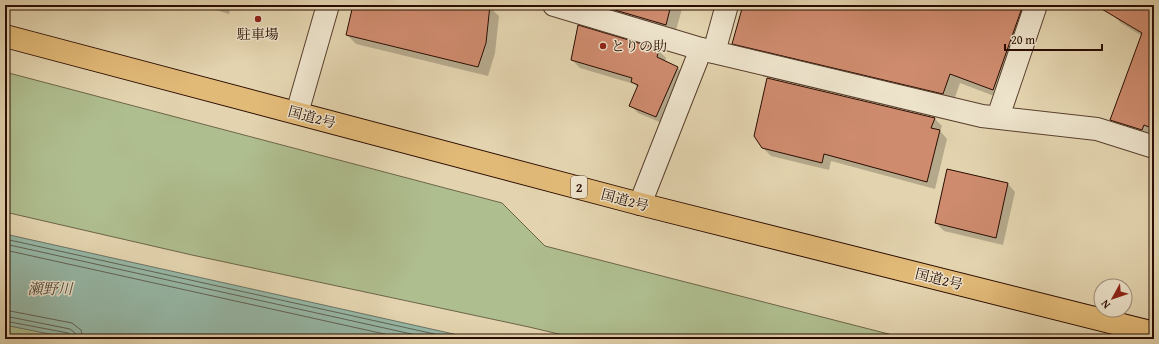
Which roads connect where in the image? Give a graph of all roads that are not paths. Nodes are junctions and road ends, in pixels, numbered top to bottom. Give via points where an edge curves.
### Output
1 (328, 5) edge
2 (554, 5) edge
3 (727, 5) edge
4 (1036, 5) edge
5 (5, 36) edge
6 (707, 51) junction
7 (297, 113) junction
8 (998, 117) junction
9 (1154, 147) edge
10 (640, 204) junction
11 (1154, 332) edge

1 - 7 street
2 - 6 street
3 - 6 street
4 - 8 street
5 - 7 highway, 国道2号 / 2
6 - 8 street via 982,116
6 - 10 street
7 - 10 highway, 国道2号 / 2
8 - 9 street via 1097,129
10 - 11 highway, 国道2号 / 2

